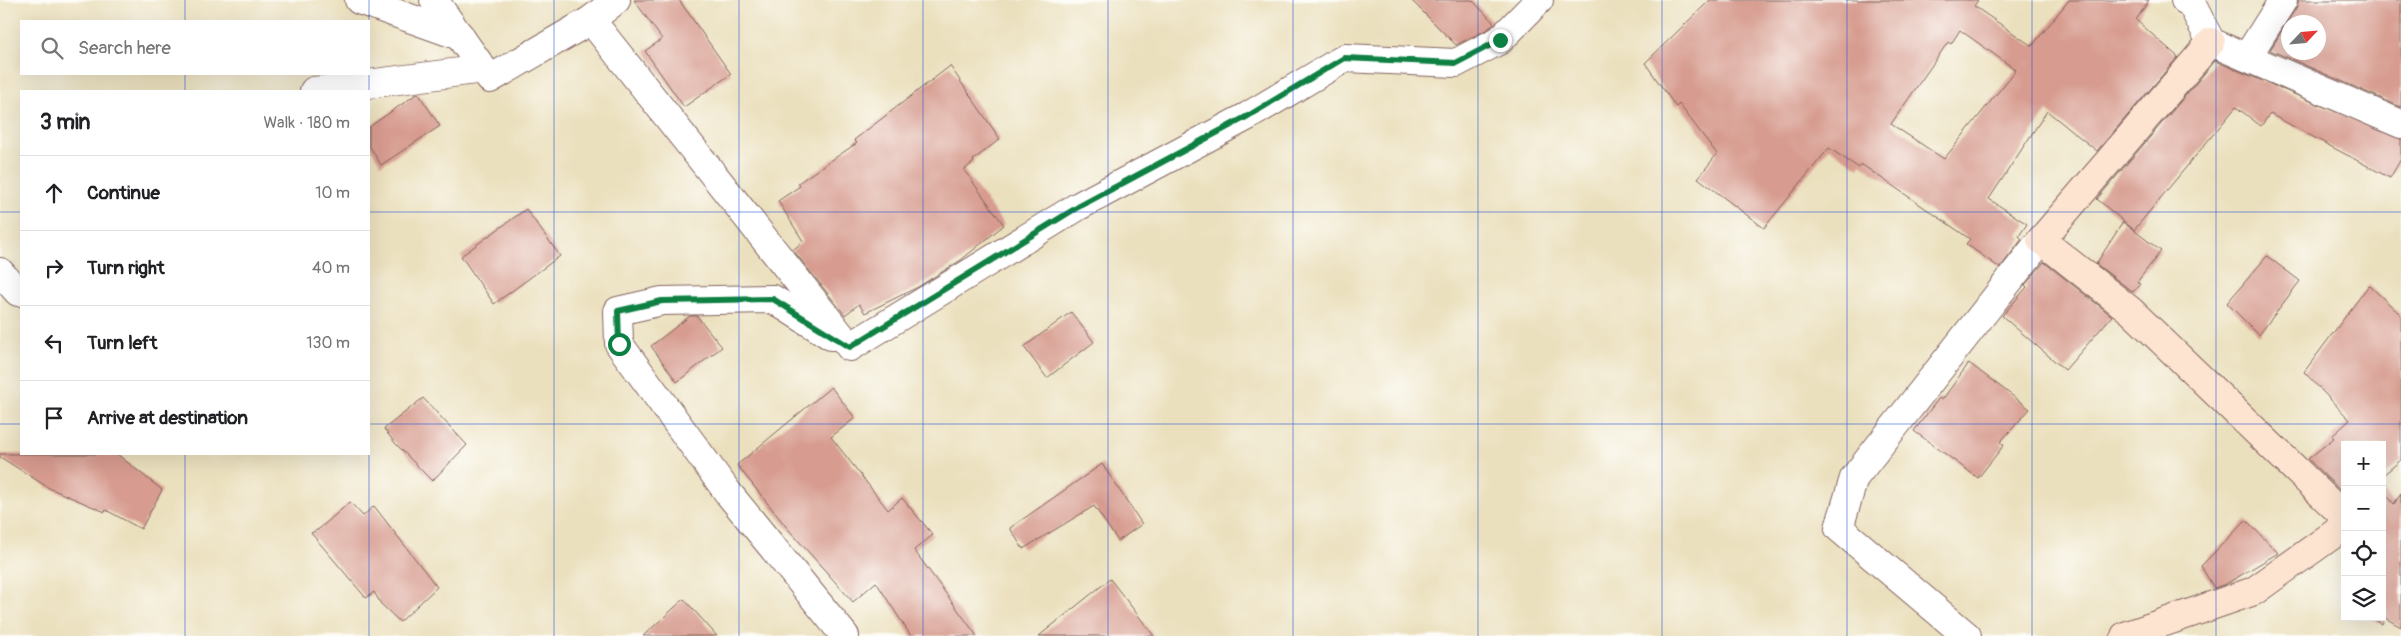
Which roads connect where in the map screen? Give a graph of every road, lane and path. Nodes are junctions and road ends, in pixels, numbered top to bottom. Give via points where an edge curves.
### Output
1 (359, 0) edge
2 (434, 0) edge
3 (616, 0) edge
4 (1539, 0) edge
5 (2185, 0) edge
6 (2283, 0) edge
7 (590, 20) junction
8 (460, 36) junction
9 (2211, 42) junction
10 (2247, 58) junction
11 (483, 69) junction
12 (322, 90) edge
13 (2401, 124) edge
14 (2040, 240) junction
15 (850, 347) junction
16 (2341, 513) edge
17 (2341, 525) edge
18 (845, 636) edge
19 (1967, 636) edge
20 (2125, 636) edge

1 - 8 street
2 - 8 street
3 - 7 street
4 - 15 street via 1500,40 1456,63 1344,58 1248,116 1078,207
5 - 9 street via 2191,3
6 - 10 street
7 - 11 street via 490,79
7 - 15 street
8 - 11 street
9 - 10 street
9 - 14 street
10 - 13 street
11 - 12 street
14 - 16 street via 2131,310
14 - 19 street via 1854,478 1839,528
15 - 18 street via 773,299 662,301 618,311 619,344 730,494
17 - 20 street via 2338,531 2254,591

